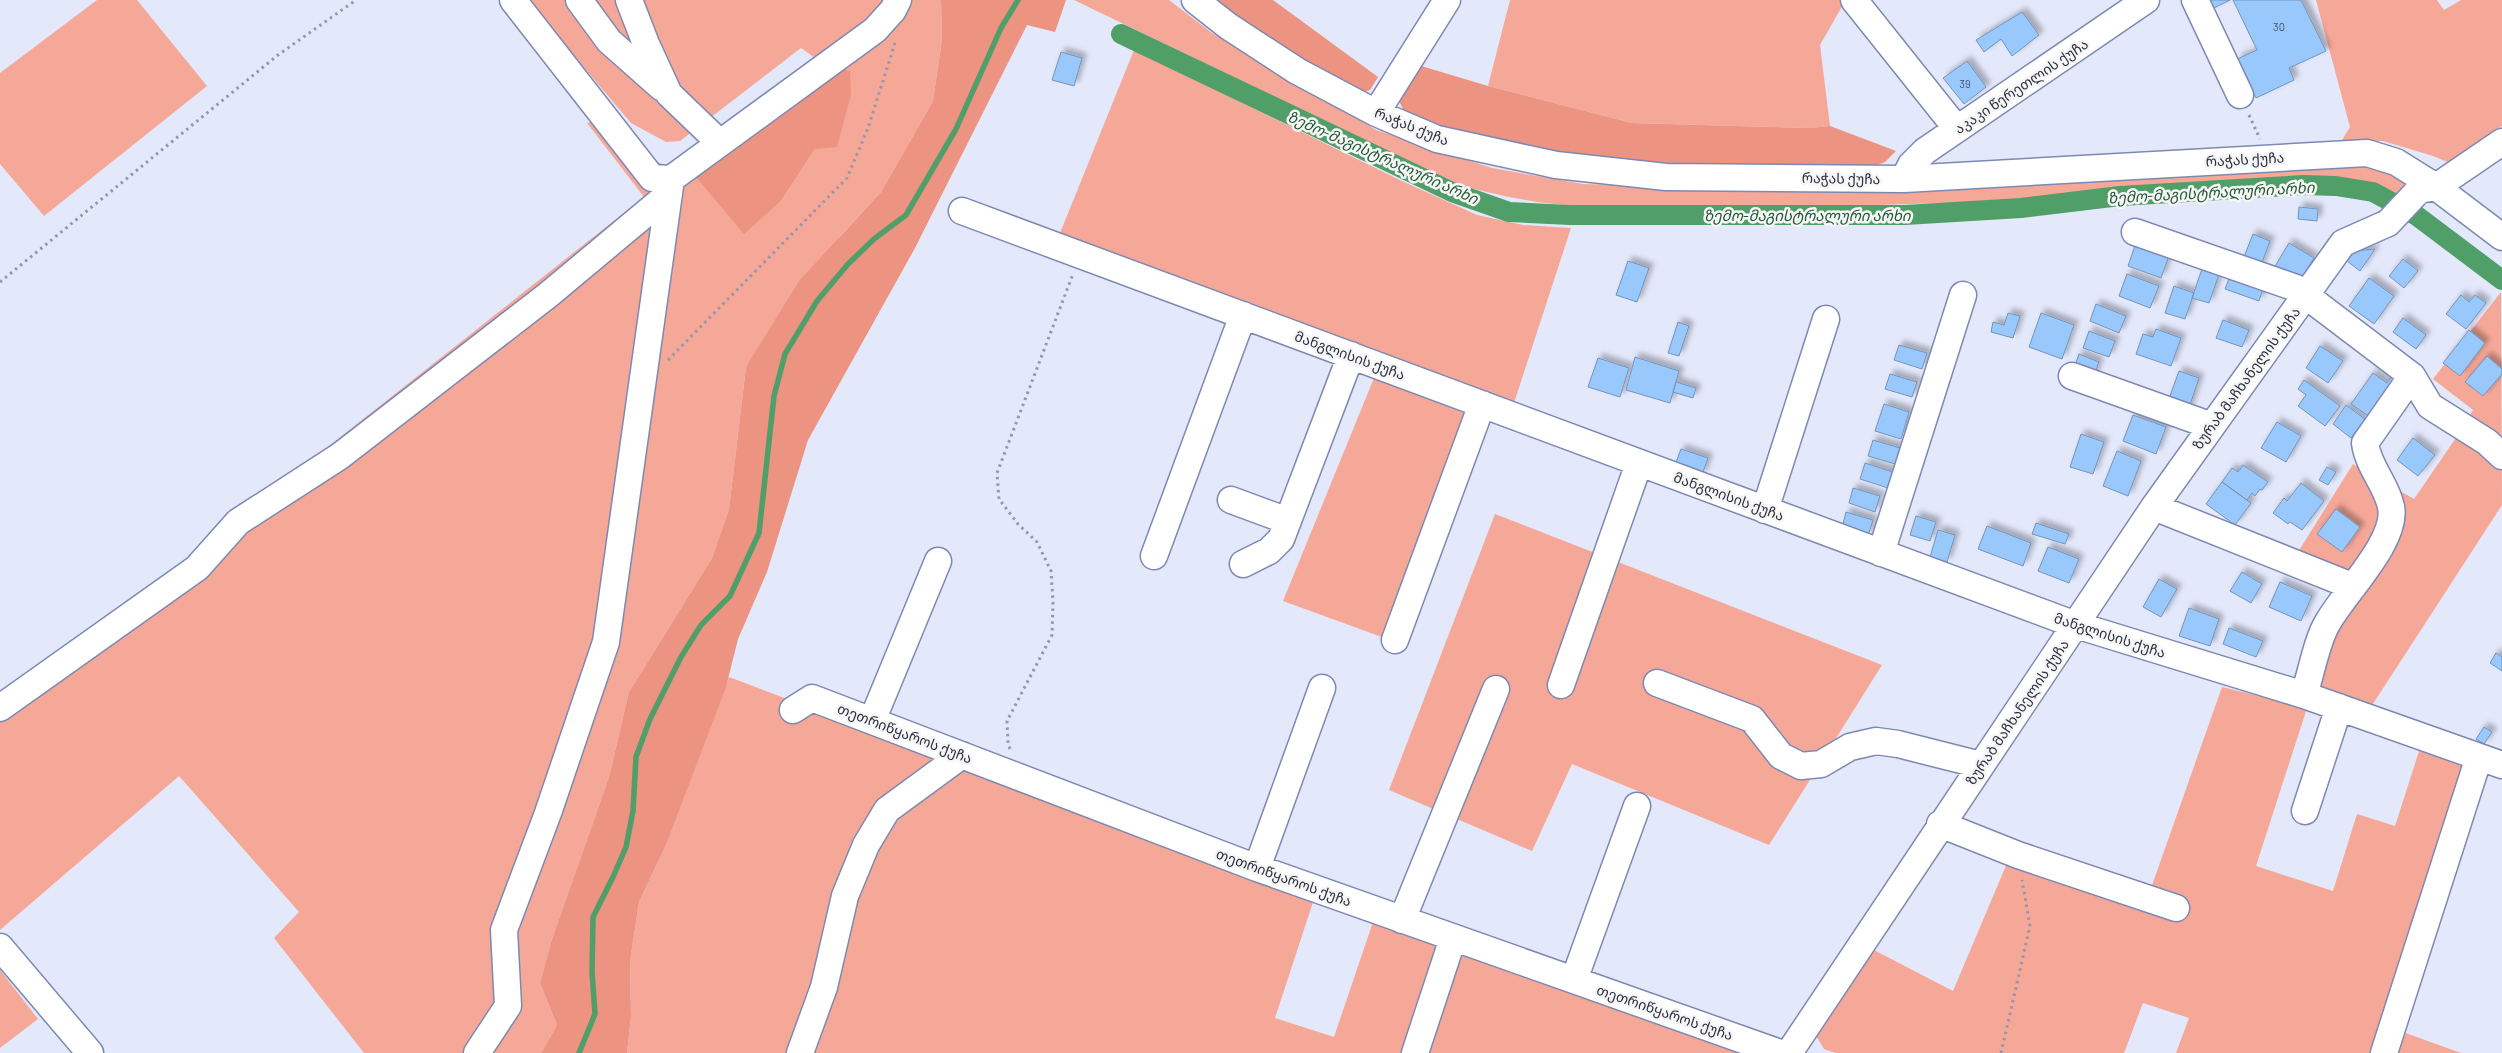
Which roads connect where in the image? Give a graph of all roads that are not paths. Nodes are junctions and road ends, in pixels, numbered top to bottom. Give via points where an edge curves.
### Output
1 (513, 0) edge
2 (579, 0) edge
3 (629, 0) edge
4 (898, 0) edge
5 (1195, 0) edge
6 (1447, 0) edge
7 (1854, 0) edge
8 (2146, 0) edge
9 (2195, 0) edge
10 (669, 94) junction
11 (2240, 95) road end
12 (1376, 113) junction
13 (1957, 129) junction
14 (2502, 142) edge
15 (720, 143) junction
16 (1904, 179) junction
17 (670, 186) junction
18 (2427, 188) junction
19 (962, 211) dead end
20 (2134, 232) dead end
21 (2502, 237) edge
22 (1963, 295) dead end
23 (2306, 295) junction
24 (1243, 316) junction
25 (1826, 319) dead end
26 (1351, 356) junction
27 (2072, 376) dead end
28 (2412, 376) junction
29 (1482, 404) junction
30 (2212, 426) junction
31 (2502, 456) edge
32 (1639, 463) junction
33 (1230, 500) dead end
34 (2154, 507) junction
35 (1765, 510) junction
36 (1288, 521) junction
37 (1881, 553) junction
38 (1154, 556) dead end
39 (938, 561) dead end
40 (1243, 564) dead end
41 (2352, 586) junction
42 (2076, 626) junction
43 (1395, 640) dead end
44 (1657, 683) dead end
45 (1561, 685) dead end
46 (1322, 688) dead end
47 (1496, 689) dead end
48 (2304, 695) junction
49 (2339, 707) junction
50 (0, 708) edge
51 (793, 710) dead end
52 (872, 721) junction
53 (962, 755) junction
54 (2491, 761) edge
55 (1981, 764) junction
56 (1637, 806) dead end
57 (2305, 811) dead end
58 (1940, 824) junction
59 (1257, 868) junction
60 (2176, 908) dead end
61 (1402, 920) junction
62 (1454, 938) junction
63 (0, 947) edge
64 (1574, 980) junction
65 (90, 1053) edge
66 (477, 1053) edge
67 (800, 1053) edge
68 (1415, 1053) edge
69 (1780, 1053) edge
70 (1789, 1053) edge
71 (2384, 1053) edge

1 - 17 street via 652,178
2 - 10 street via 609,41
3 - 10 street
4 - 15 street via 875,30
5 - 12 street, რაჭას ქუჩა via 1297,71
6 - 12 street
7 - 13 street
8 - 13 street, აკაკი წერეთლის ქუჩა
9 - 11 street
10 - 15 street
12 - 16 street, რაჭას ქუჩა via 1437,139 1556,165 1666,177
13 - 16 street, აკაკი წერეთლის ქუჩა via 1925,151 1911,165
14 - 18 street
15 - 17 street
16 - 18 street, რაჭას ქუჩა via 2367,154 2396,162
17 - 50 street via 548,295 340,456 238,522 197,568
17 - 66 street via 606,642 504,930 508,1006
18 - 21 street, რაჭას ქუჩა
18 - 23 street, ზურაბ მაჩხანელის ქუჩა via 2388,223 2343,243
19 - 24 street, მანგლისის ქუჩა
20 - 23 street via 2296,288
22 - 37 street
23 - 28 street
23 - 30 street, ზურაბ მაჩხანელის ქუჩა
24 - 26 street, მანგლისის ქუჩა
24 - 38 street
25 - 35 street
26 - 29 street, მანგლისის ქუჩა
26 - 36 street
27 - 30 street
28 - 31 street via 2430,406 2487,442
28 - 41 street via 2365,443 2366,454 2392,506 2391,525 2384,542
29 - 32 street, მანგლისის ქუჩა
29 - 43 street
30 - 34 street, ზურაბ მაჩხანელის ქუჩა
32 - 35 street, მანგლისის ქუჩა
32 - 45 street
33 - 36 street
34 - 41 street
34 - 42 street, ზურაბ მაჩხანელის ქუჩა
35 - 37 street, მანგლისის ქუჩა
36 - 40 street via 1281,539 1269,551
37 - 42 street, მანგლისის ქუჩა
39 - 52 street
41 - 48 street via 2326,623
42 - 48 street, მანგლისის ქუჩა
42 - 55 street, ზურაბ მაჩხანელის ქუჩა
44 - 55 street via 1752,719 1781,756 1801,766 1821,764 1850,747 1876,741
46 - 59 street
47 - 61 street
48 - 49 street, მანგლისის ქუჩა
49 - 54 street, მანგლისის ქუჩა
49 - 57 street
51 - 52 street, თეთრიწყაროს ქუჩა via 812,698
52 - 53 street, თეთრიწყაროს ქუჩა
53 - 59 street, თეთრიწყაროს ქუჩა
53 - 67 street via 887,810 866,846 845,896 824,987
54 - 71 street
55 - 58 street, ზურაბ მაჩხანელის ქუჩა
56 - 64 street
58 - 60 street via 2018,855
58 - 70 street, ზურაბ მაჩხანელის ქუჩა
59 - 61 street, თეთრიწყაროს ქუჩა
61 - 62 street, თეთრიწყაროს ქუჩა
62 - 64 street, თეთრიწყაროს ქუჩა
62 - 68 street
63 - 65 street
64 - 69 street, თეთრიწყაროს ქუჩა

